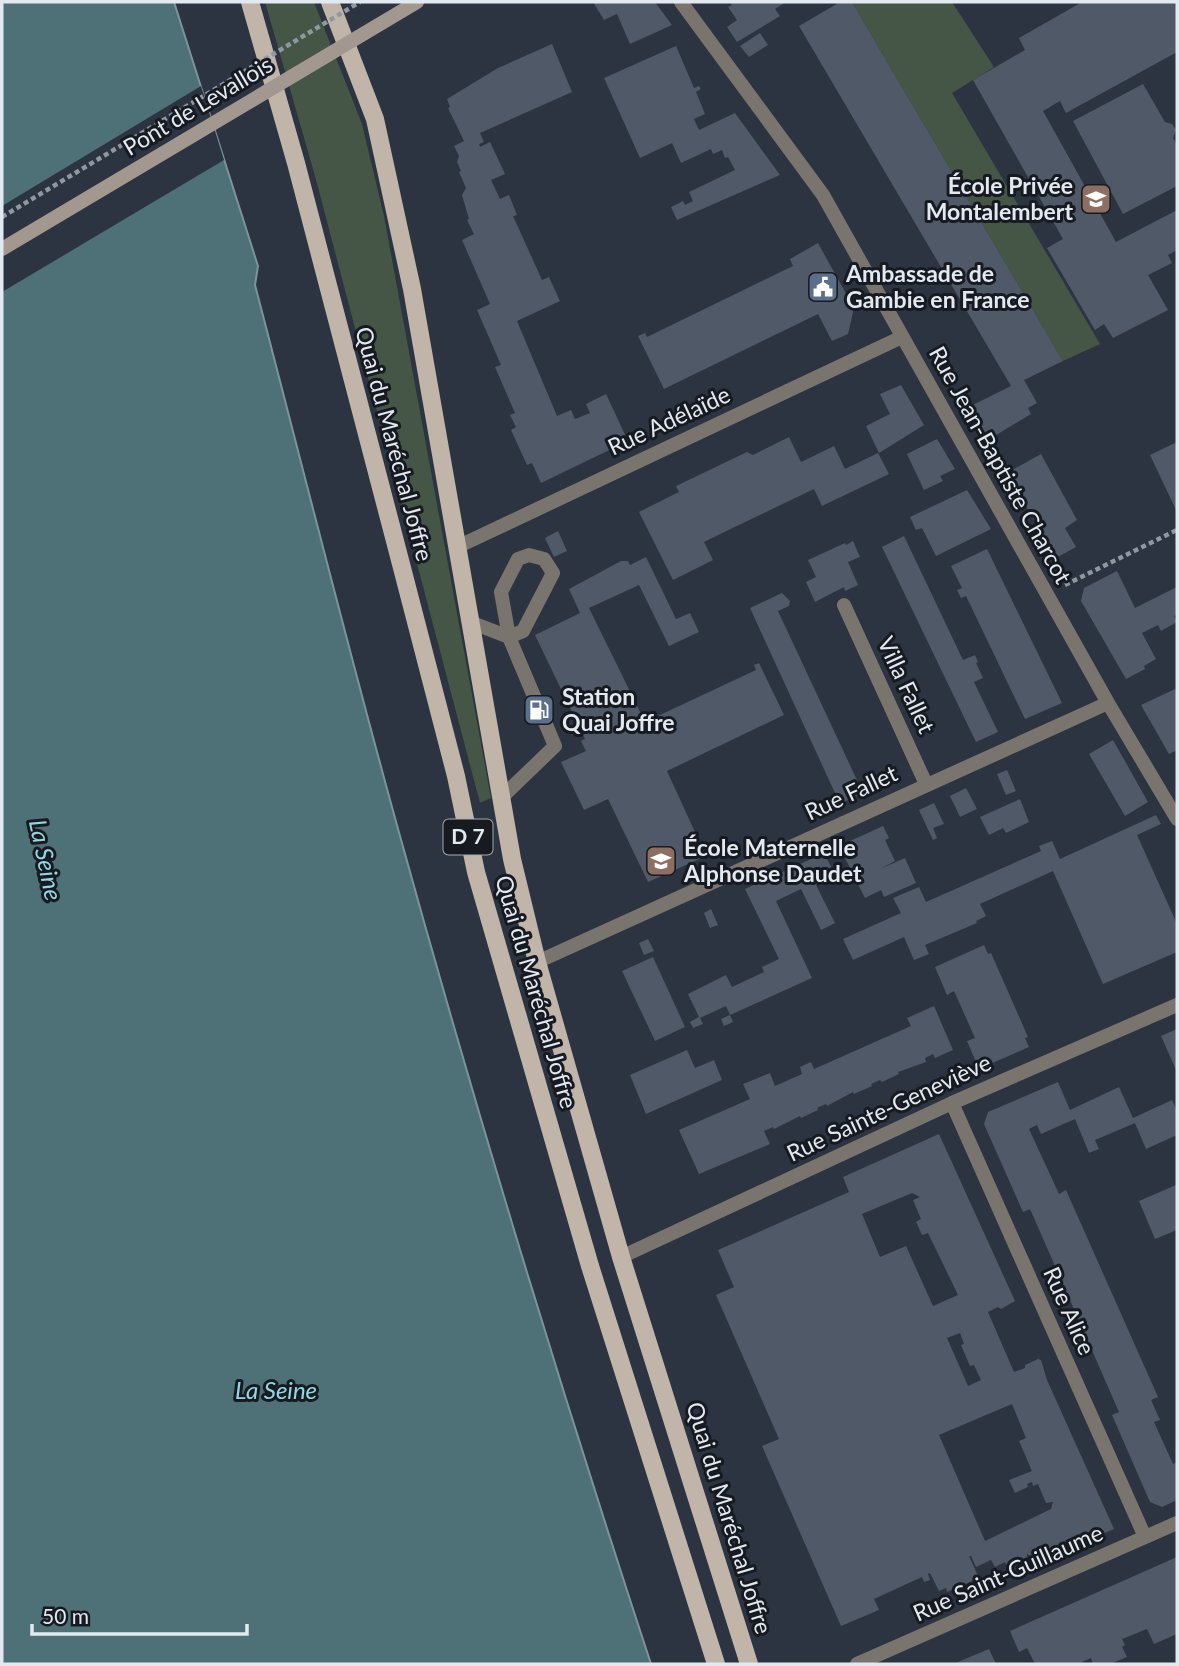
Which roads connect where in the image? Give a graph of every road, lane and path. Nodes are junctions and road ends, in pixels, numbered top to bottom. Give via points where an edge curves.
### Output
1 (250, 2) edge
2 (330, 2) edge
3 (360, 2) edge
4 (417, 2) edge
5 (681, 2) edge
6 (2, 217) edge
7 (2, 249) edge
8 (902, 337) junction
9 (1177, 530) edge
10 (457, 547) junction
11 (1047, 594) junction
12 (844, 605) dead end
13 (470, 622) junction
14 (509, 637) junction
15 (1108, 703) junction
16 (926, 784) junction
17 (502, 797) junction
18 (1177, 819) edge
19 (537, 962) junction
20 (1177, 1005) edge
21 (952, 1103) junction
22 (621, 1257) junction
23 (1177, 1523) edge
24 (1145, 1537) junction
25 (716, 1664) edge
26 (749, 1664) edge
27 (857, 1664) edge

1 - 25 main road, Quai du Maréchal Joffre / D 7 via 415,617 476,872 590,1266
2 - 10 main road, Quai du Maréchal Joffre / D 7 via 375,120 396,208
3 - 6 path, bridge
4 - 7 main road, Pont de Levallois, bridge
5 - 8 street, Rue Jean-Baptiste Charcot via 822,195
8 - 10 street, Rue Adélaïde
8 - 11 street, Rue Jean-Baptiste Charcot
9 - 11 path
10 - 13 main road, Quai du Maréchal Joffre / D 7
11 - 15 street, Rue Jean-Baptiste Charcot
12 - 16 street, Villa Fallet
13 - 14 street
13 - 17 main road, Quai du Maréchal Joffre / D 7
14 - 14 street via 501,592 518,559 530,555 544,559 553,573 523,631
14 - 17 street via 555,746
15 - 16 street, Rue Fallet
15 - 18 street, Rue Jean-Baptiste Charcot
16 - 19 street, Rue Fallet
17 - 19 main road, Quai du Maréchal Joffre / D 7
19 - 22 main road, Quai du Maréchal Joffre / D 7
20 - 21 street, Rue Sainte-Geneviève
21 - 22 street, Rue Sainte-Geneviève
21 - 24 street, Rue Alice
22 - 26 main road, Quai du Maréchal Joffre / D 7
23 - 24 street, Rue Saint-Guillaume
24 - 27 street, Rue Saint-Guillaume

